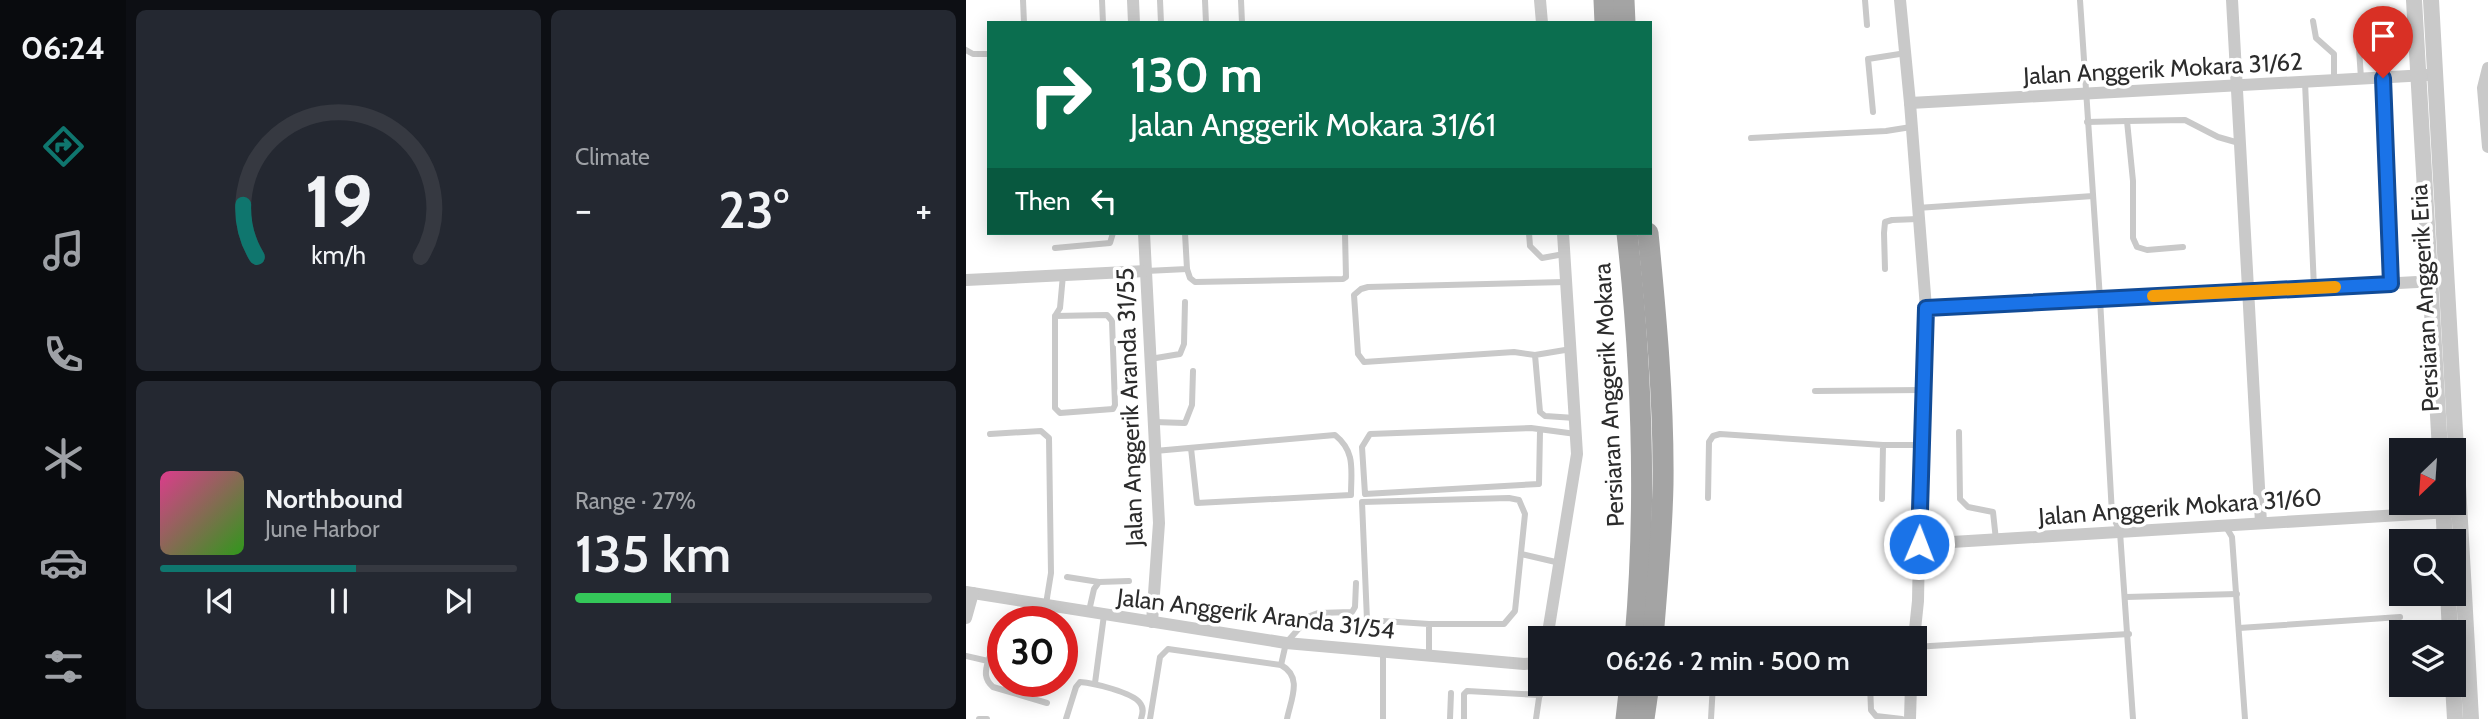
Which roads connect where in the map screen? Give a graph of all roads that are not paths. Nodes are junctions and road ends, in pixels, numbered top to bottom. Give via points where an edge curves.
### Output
1 (1023, 0) edge
2 (1102, 0) edge
3 (1133, 0) edge
4 (1160, 0) edge
5 (1205, 0) edge
6 (1241, 0) edge
7 (1540, 0) edge
8 (1604, 0) edge
9 (1624, 0) edge
10 (1865, 0) edge
11 (1900, 0) edge
12 (2080, 0) edge
13 (2232, 0) edge
14 (2414, 0) edge
15 (2431, 0) edge
16 (2383, 20) dead end
17 (1024, 21) edge
18 (1103, 21) edge
19 (1134, 21) edge
20 (1161, 21) edge
21 (1206, 21) edge
22 (1242, 21) edge
23 (1542, 21) edge
24 (1605, 21) edge
25 (1625, 21) edge
26 (2313, 22) dead end
27 (1867, 25) dead end
28 (966, 50) edge
29 (1906, 53) junction
30 (987, 54) edge
31 (2488, 68) edge
32 (2435, 74) junction
33 (2418, 76) junction
34 (2383, 78) junction
35 (2361, 79) junction
36 (2334, 80) junction
37 (2305, 82) junction
38 (2236, 86) junction
39 (2085, 94) junction
40 (1910, 103) junction
41 (1873, 112) dead end
42 (2087, 121) junction
43 (2127, 121) junction
44 (1911, 127) junction
45 (1751, 138) dead end
46 (2239, 143) junction
47 (2488, 147) edge
48 (2093, 196) junction
49 (1917, 214) junction
50 (1112, 235) edge
51 (1144, 235) edge
52 (1185, 235) edge
53 (1345, 235) edge
54 (1528, 235) edge
55 (1563, 235) edge
56 (1627, 235) edge
57 (1648, 235) edge
58 (2183, 247) dead end
59 (1055, 248) dead end
60 (1566, 254) junction
61 (1187, 269) junction
62 (1885, 269) dead end
63 (1146, 271) junction
64 (1063, 275) junction
65 (966, 280) edge
66 (2438, 281) junction
67 (1567, 282) junction
68 (2391, 284) junction
69 (2314, 288) junction
70 (2248, 291) junction
71 (2101, 299) junction
72 (1185, 302) dead end
73 (1926, 308) junction
74 (1055, 316) junction
75 (1571, 349) junction
76 (1535, 355) junction
77 (1150, 359) junction
78 (1193, 371) dead end
79 (1922, 390) junction
80 (1815, 391) dead end
81 (1574, 418) junction
82 (1154, 422) junction
83 (1540, 431) junction
84 (1959, 432) dead end
85 (990, 434) dead end
86 (1576, 434) junction
87 (2440, 438) edge
88 (2446, 438) edge
89 (1884, 445) junction
90 (1921, 445) junction
91 (1191, 448) junction
92 (1155, 451) junction
93 (1709, 498) dead end
94 (1882, 499) dead end
95 (2389, 513) edge
96 (2450, 515) edge
97 (2261, 523) junction
98 (2225, 526) junction
99 (2120, 532) junction
100 (1996, 540) junction
101 (1919, 544) junction
102 (1521, 554) junction
103 (1560, 563) junction
104 (1066, 577) dead end
105 (1129, 581) dead end
106 (1099, 582) junction
107 (1356, 583) dead end
108 (969, 593) edge
109 (2237, 594) junction
110 (2126, 597) junction
111 (1045, 606) joint
112 (1078, 611) edge
113 (1088, 613) junction
114 (1104, 615) junction
115 (2400, 617) dead end
116 (966, 618) edge
117 (1152, 622) junction
118 (1429, 624) junction
119 (1549, 626) edge
120 (1636, 626) edge
121 (1654, 626) edge
122 (1915, 626) edge
123 (2239, 628) junction
124 (2129, 634) junction
125 (1286, 643) junction
126 (1927, 647) edge
127 (1383, 653) junction
128 (1429, 655) junction
129 (966, 656) edge
130 (987, 661) edge
131 (1528, 664) edge
132 (1281, 665) junction
133 (1095, 684) junction
134 (1451, 693) dead end
135 (1528, 694) edge
136 (1540, 696) edge
137 (1629, 696) edge
138 (1647, 696) edge
139 (1712, 696) edge
140 (1870, 696) edge
141 (1911, 696) edge
142 (1027, 697) edge
143 (2454, 697) edge
144 (1047, 703) dead end
145 (979, 719) edge
146 (987, 719) edge
147 (1066, 719) edge
148 (1141, 719) edge
149 (1150, 719) edge
150 (1287, 719) edge
151 (1383, 719) edge
152 (1450, 719) edge
153 (1464, 719) edge
154 (1536, 719) edge
155 (1626, 719) edge
156 (1644, 719) edge
157 (1711, 719) edge
158 (1902, 719) edge
159 (1910, 719) edge
160 (2133, 719) edge
161 (2245, 719) edge
162 (2455, 719) edge
163 (2471, 719) edge

1 - 17 lane
2 - 18 lane
3 - 19 street
4 - 20 lane
5 - 21 lane
6 - 22 lane
7 - 23 street
8 - 24 main road
9 - 25 main road
10 - 27 lane
11 - 29 street
12 - 39 lane
13 - 38 street
14 - 33 street, Persiaran Anggerik Eria
15 - 32 street, Persiaran Anggerik Eria
16 - 35 lane via 2378,41 2359,49
26 - 36 lane via 2316,38 2333,54
28 - 30 lane
29 - 40 street
29 - 41 lane via 1868,59
31 - 47 street via 2483,88
32 - 33 street, Jalan Anggerik Mokara 31/62
32 - 66 street, Persiaran Anggerik Eria
33 - 34 street, Jalan Anggerik Mokara 31/62
33 - 66 street, Persiaran Anggerik Eria
34 - 35 street, Jalan Anggerik Mokara 31/62
34 - 68 lane
35 - 36 street, Jalan Anggerik Mokara 31/62
36 - 37 street, Jalan Anggerik Mokara 31/62
37 - 38 street, Jalan Anggerik Mokara 31/62
37 - 69 lane
38 - 39 street, Jalan Anggerik Mokara 31/62
38 - 46 street
39 - 40 street, Jalan Anggerik Mokara 31/62
39 - 42 lane
40 - 44 street
42 - 43 lane
42 - 48 lane
43 - 46 lane via 2185,120
43 - 58 lane via 2133,238 2137,247 2147,250
44 - 45 lane
44 - 49 street
46 - 70 street
48 - 49 lane
48 - 71 lane
49 - 62 lane via 1885,222
49 - 73 street
50 - 59 lane via 1110,243
51 - 63 street, Jalan Anggerik Aranda 31/55
52 - 61 lane
53 - 61 lane via 1347,269 1343,279 1195,282
54 - 60 lane via 1530,246 1542,258
55 - 60 street
56 - 120 main road, Persiaran Anggerik Mokara via 1643,435
57 - 121 main road, Persiaran Anggerik Mokara via 1663,482
60 - 67 street
61 - 63 lane
63 - 64 street
63 - 77 street, Jalan Anggerik Aranda 31/55
64 - 65 street
64 - 74 lane
66 - 68 street
66 - 87 street, Persiaran Anggerik Eria
66 - 88 street, Persiaran Anggerik Eria
67 - 75 street
67 - 76 lane via 1368,287 1354,295 1358,354 1364,362 1514,352
68 - 69 street
69 - 70 street
70 - 71 street
70 - 97 street
71 - 73 street
71 - 99 lane via 2112,514
72 - 77 lane via 1180,354
73 - 79 street
74 - 74 lane via 1055,408 1060,413 1114,409 1112,321 1107,315
75 - 76 lane
75 - 81 street
76 - 81 lane via 1540,412
77 - 82 street, Jalan Anggerik Aranda 31/55
78 - 82 lane via 1192,405 1185,422
79 - 80 lane
79 - 90 street
81 - 86 street
82 - 92 street, Jalan Anggerik Aranda 31/55
83 - 83 lane via 1370,434 1362,447 1365,494 1539,484
83 - 86 lane
84 - 100 lane via 1960,499 1968,507 1993,512
85 - 111 lane via 1041,431 1049,438 1051,573
86 - 103 street via 1574,481
89 - 90 lane
89 - 93 lane via 1720,433 1709,442
89 - 94 lane
90 - 101 street
91 - 91 lane via 1335,435 1347,445 1351,457 1351,495 1197,503
91 - 92 lane
92 - 117 street, Jalan Anggerik Aranda 31/55 via 1158,523
95 - 97 street, Jalan Anggerik Mokara 31/60
96 - 163 street, Persiaran Anggerik Eria
97 - 98 street, Jalan Anggerik Mokara 31/60
98 - 99 street, Jalan Anggerik Mokara 31/60
98 - 109 lane via 2232,537
99 - 100 street, Jalan Anggerik Mokara 31/60
99 - 110 lane
100 - 101 street, Jalan Anggerik Mokara 31/60
101 - 122 street
102 - 103 lane
102 - 118 lane via 1515,611 1504,624
102 - 118 lane via 1525,514 1519,500 1362,502 1367,620
103 - 119 street
104 - 106 lane
105 - 106 lane
106 - 113 lane
107 - 125 lane via 1352,612 1310,616
108 - 111 street, Jalan Anggerik Aranda 31/54
108 - 116 street
109 - 110 lane
109 - 123 lane
110 - 124 lane
112 - 113 street, Jalan Anggerik Aranda 31/54
113 - 114 street, Jalan Anggerik Aranda 31/54
114 - 117 street, Jalan Anggerik Aranda 31/54
114 - 133 lane
115 - 123 lane
117 - 125 street, Jalan Anggerik Aranda 31/54
118 - 128 lane
123 - 161 lane
124 - 126 lane
124 - 160 lane
125 - 127 street, Jalan Anggerik Aranda 31/54
125 - 132 lane
127 - 128 street, Jalan Anggerik Aranda 31/54
127 - 151 lane
128 - 131 street, Jalan Anggerik Aranda 31/54
129 - 130 lane
132 - 149 lane via 1168,649 1160,657
132 - 150 lane via 1294,677
133 - 147 lane via 1080,682
133 - 148 lane via 1137,699 1142,706
134 - 152 lane
135 - 153 lane via 1467,691
136 - 154 lane
137 - 155 main road
138 - 156 main road
139 - 157 lane
140 - 158 lane via 1871,710 1877,716
141 - 159 street
142 - 144 lane
143 - 162 street
145 - 146 lane

